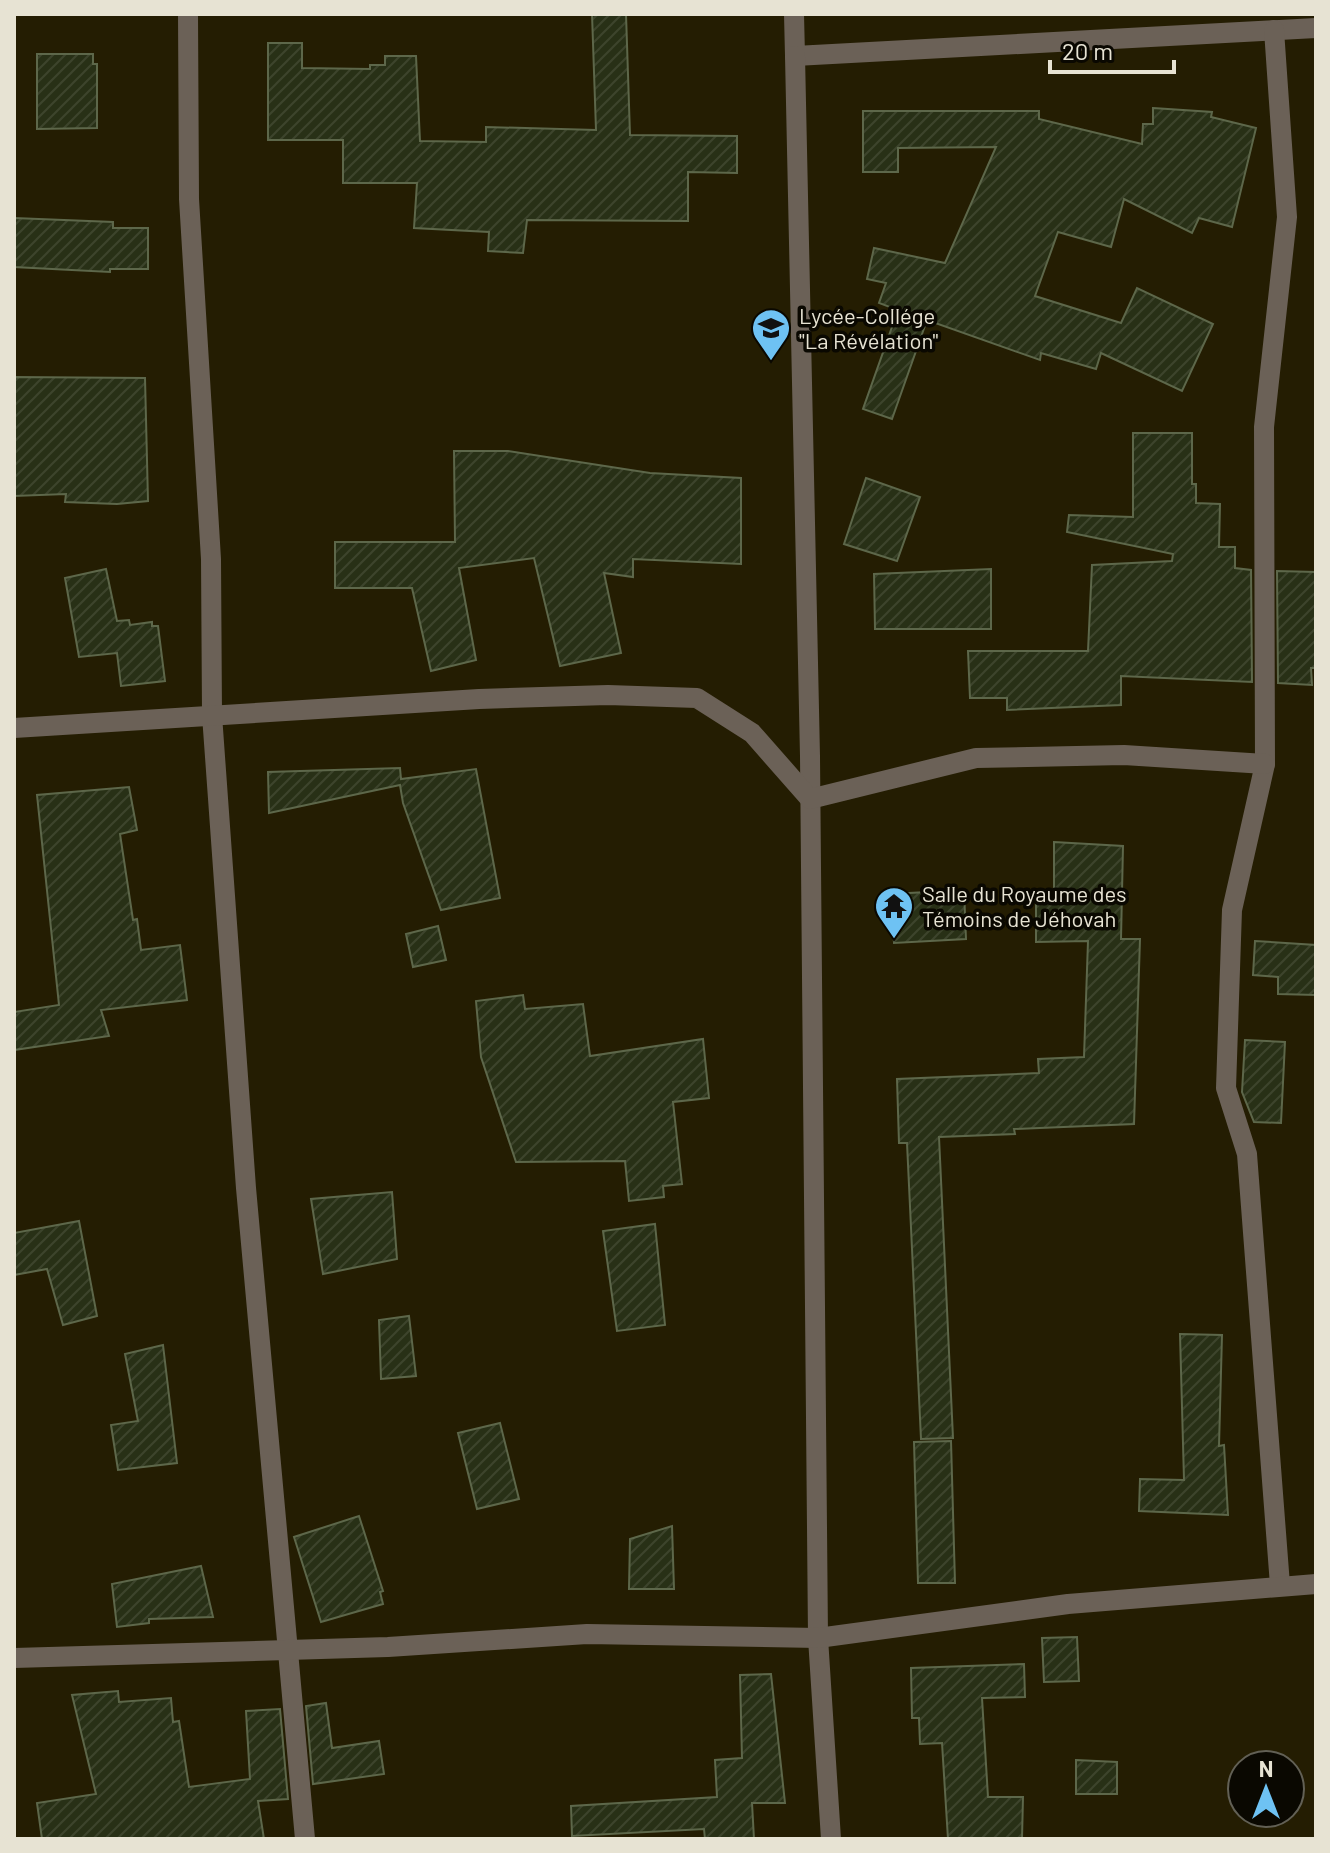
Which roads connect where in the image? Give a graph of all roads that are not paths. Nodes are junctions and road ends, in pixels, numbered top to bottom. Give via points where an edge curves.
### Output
1 (188, 14) edge
2 (794, 14) edge
3 (1316, 28) edge
4 (1274, 30) junction
5 (795, 56) junction
6 (212, 715) junction
7 (14, 728) edge
8 (1265, 764) junction
9 (810, 799) junction
10 (1316, 1584) edge
11 (1280, 1585) junction
12 (818, 1638) junction
13 (287, 1647) junction
14 (14, 1658) edge
15 (305, 1839) edge
16 (831, 1839) edge

1 - 6 street via 189,199 211,559
2 - 5 street
3 - 4 street
4 - 5 street
4 - 8 street via 1287,217 1264,427
5 - 9 street
6 - 7 street
6 - 9 street via 493,698 697,698 752,733
6 - 13 street via 246,1188
8 - 9 street via 1124,755 976,758
8 - 11 street via 1232,910 1226,1088 1247,1154
9 - 12 street
10 - 11 street
11 - 12 street via 1068,1604
12 - 13 street via 587,1634 388,1647
12 - 16 street
13 - 14 street
13 - 15 street

